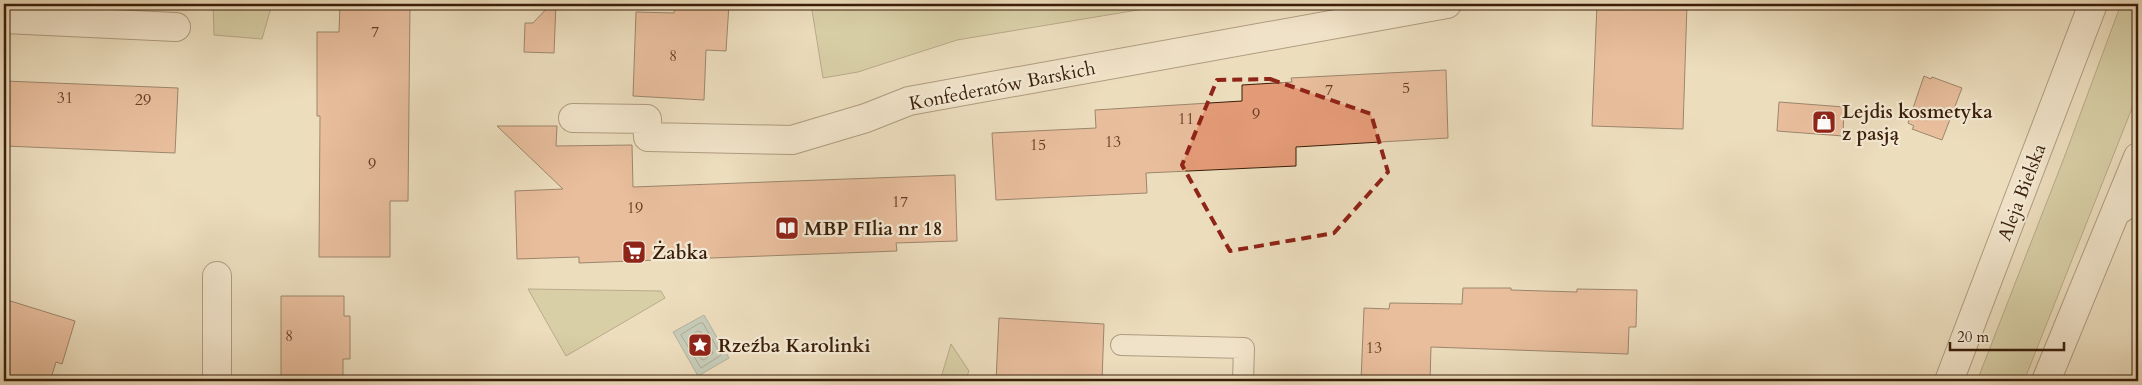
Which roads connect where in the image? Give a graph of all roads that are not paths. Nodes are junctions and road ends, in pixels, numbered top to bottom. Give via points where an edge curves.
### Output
1 (1448, 4) edge
2 (2094, 4) edge
3 (4, 19) edge
4 (176, 27) dead end
5 (573, 118) dead end
6 (2138, 157) edge
7 (2138, 202) edge
8 (2114, 218) junction
9 (217, 276) dead end
10 (1121, 345) dead end
11 (217, 381) edge
12 (1243, 381) edge
13 (1949, 381) edge
14 (2046, 381) edge

1 - 5 street, Konfederatów Barskich via 909,101 866,118 792,140 648,137 647,119
2 - 13 street, Aleja Bielska
3 - 4 street
6 - 8 street
7 - 8 lane
8 - 14 street
9 - 11 street
10 - 12 lane via 1244,348

